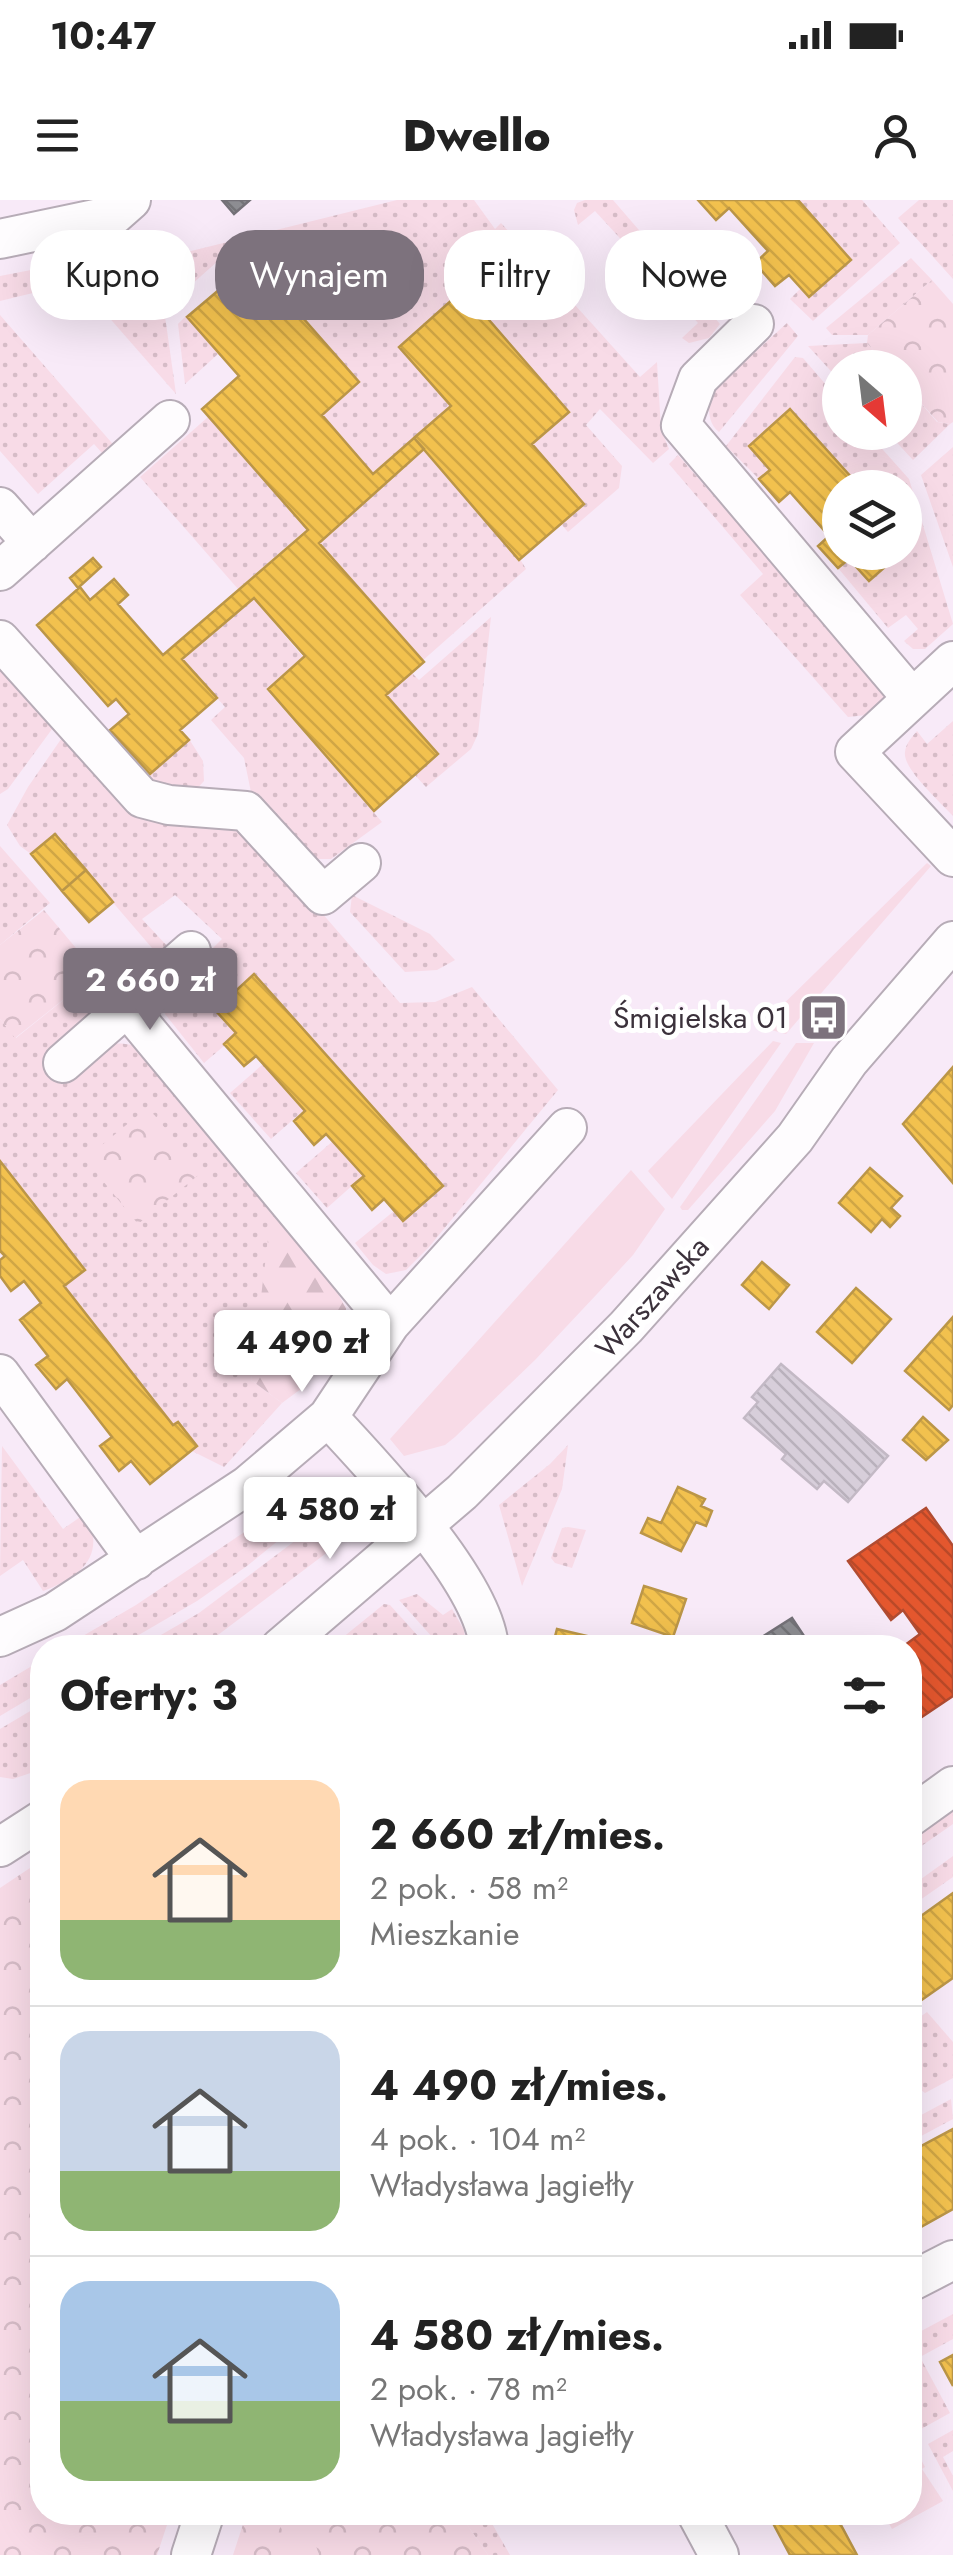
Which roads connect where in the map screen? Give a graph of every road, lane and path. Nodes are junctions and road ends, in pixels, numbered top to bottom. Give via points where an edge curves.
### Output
1 (131, 200) edge
2 (0, 239) edge
3 (754, 324) dead end
4 (170, 420) dead end
5 (0, 507) edge
6 (32, 543) junction
7 (0, 571) edge
8 (0, 640) edge
9 (953, 661) edge
10 (912, 698) junction
11 (953, 857) edge
12 (361, 863) dead end
13 (192, 951) dead end
14 (948, 957) edge
15 (128, 1007) junction
16 (64, 1064) dead end
17 (566, 1128) dead end
18 (390, 1324) junction
19 (0, 1374) edge
20 (328, 1417) junction
21 (422, 1527) junction
22 (136, 1560) junction
23 (295, 1635) edge
24 (486, 1635) edge
25 (0, 1636) edge
26 (953, 1786) edge
27 (922, 1808) edge
28 (30, 1828) edge
29 (0, 1847) edge
30 (953, 2260) edge
31 (922, 2276) edge
32 (201, 2525) edge
33 (703, 2525) edge
34 (191, 2555) edge
35 (719, 2555) edge

1 - 2 street via 114,215
3 - 10 street via 698,378 681,425
4 - 6 street
5 - 6 street
6 - 7 street
8 - 12 street via 142,798 246,811 323,896
9 - 10 street
10 - 11 street via 855,752
13 - 15 street
14 - 21 street, Warszawska via 849,1062 794,1138 626,1328
15 - 16 street
15 - 18 street
17 - 18 street
18 - 20 street
19 - 22 street
20 - 21 street
20 - 22 street via 248,1485
21 - 23 street, Warszawska
21 - 24 street via 472,1595
22 - 25 street via 54,1612
26 - 27 street
28 - 29 street
30 - 31 street
32 - 34 street
33 - 35 street

